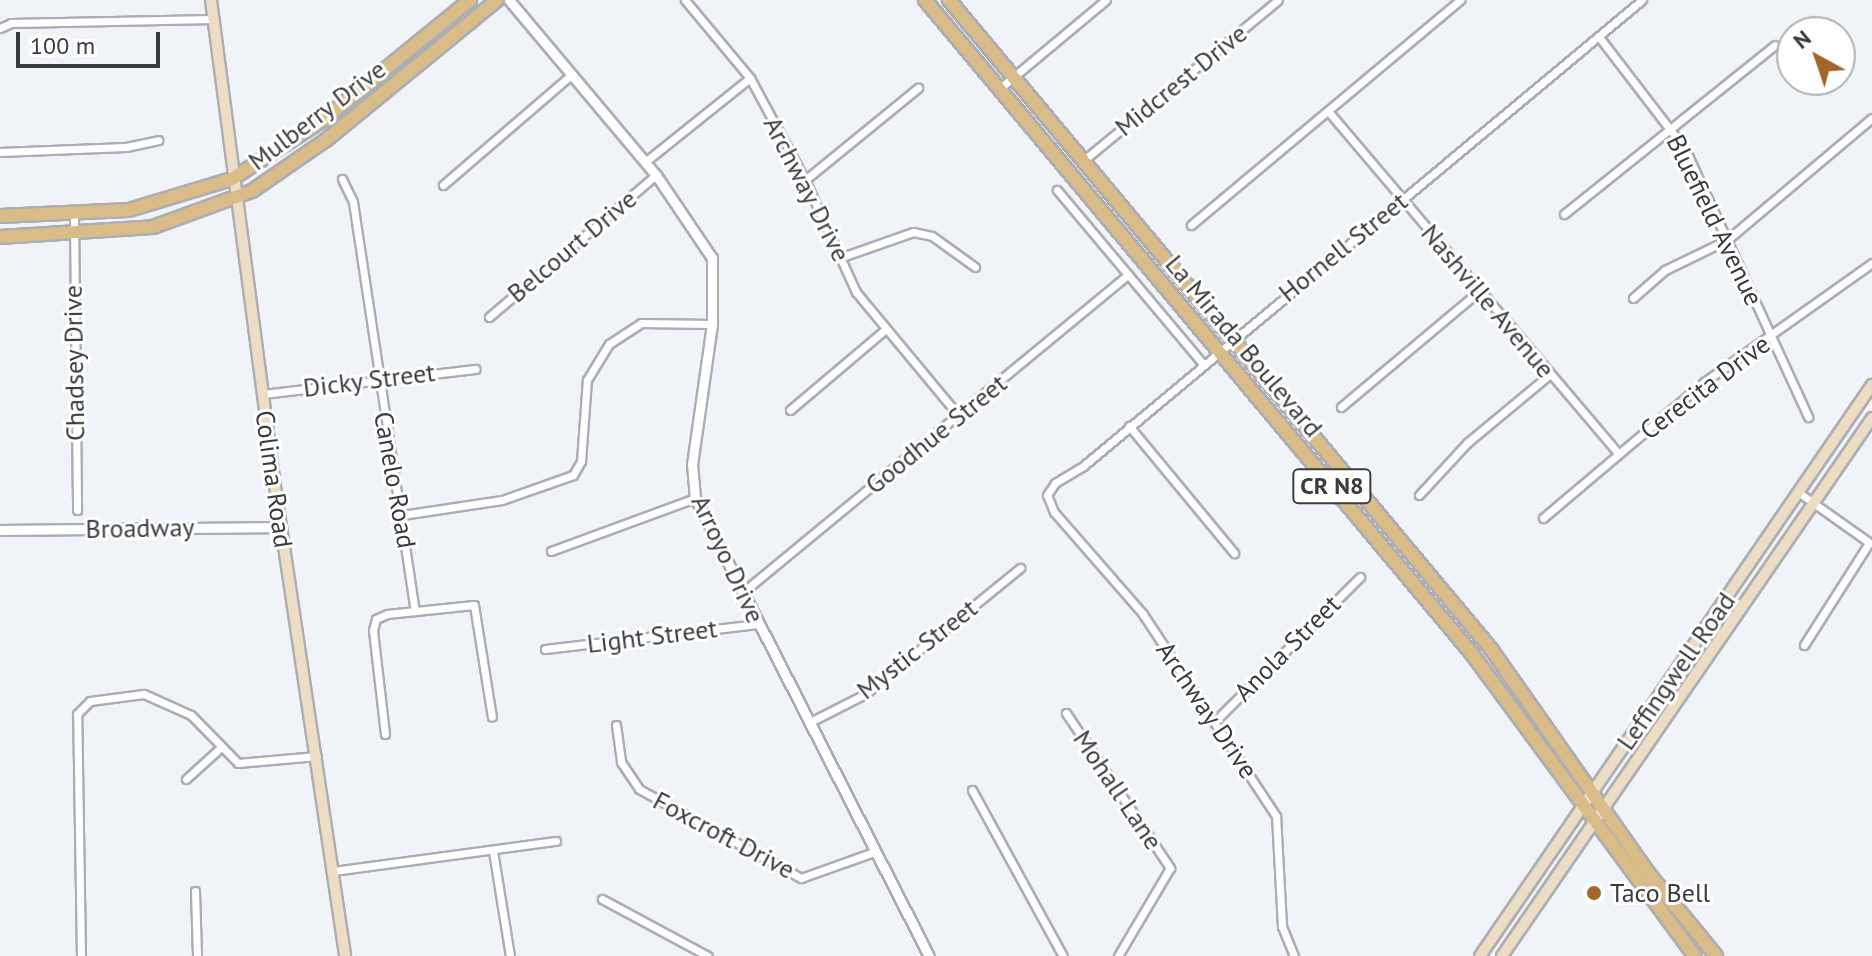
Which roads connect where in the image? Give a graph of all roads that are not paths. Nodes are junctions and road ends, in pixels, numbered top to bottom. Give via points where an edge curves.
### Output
1 (211, 0) edge
2 (470, 0) edge
3 (497, 0) edge
4 (509, 0) edge
5 (685, 0) edge
6 (925, 0) edge
7 (949, 0) edge
8 (1106, 0) edge
9 (1278, 0) edge
10 (1460, 0) edge
11 (1642, 0) edge
12 (214, 19) junction
13 (0, 28) edge
14 (1599, 37) junction
15 (1775, 45) dead end
16 (571, 75) junction
17 (1014, 77) junction
18 (750, 78) junction
19 (918, 88) dead end
20 (999, 89) junction
21 (1328, 111) junction
22 (1872, 118) edge
23 (1673, 128) junction
24 (158, 140) dead end
25 (0, 152) edge
26 (1084, 160) junction
27 (645, 162) junction
28 (656, 175) junction
29 (232, 179) junction
30 (342, 179) dead end
31 (805, 180) junction
32 (443, 185) dead end
33 (1057, 190) dead end
34 (235, 199) junction
35 (1402, 199) junction
36 (1564, 214) dead end
37 (0, 216) edge
38 (74, 216) junction
39 (1191, 225) dead end
40 (71, 236) junction
41 (0, 237) edge
42 (1727, 240) junction
43 (842, 257) junction
44 (1872, 263) edge
45 (975, 267) dead end
46 (1128, 275) junction
47 (1478, 292) junction
48 (1633, 298) dead end
49 (489, 317) dead end
50 (712, 324) junction
51 (886, 329) junction
52 (1233, 338) junction
53 (1771, 338) junction
54 (1218, 349) junction
55 (1202, 363) junction
56 (476, 369) dead end
57 (1549, 375) junction
58 (377, 378) junction
59 (1872, 385) edge
60 (262, 394) junction
61 (1341, 407) dead end
62 (790, 410) dead end
63 (959, 416) junction
64 (1808, 417) dead end
65 (1872, 418) edge
66 (1129, 426) junction
67 (1618, 453) junction
68 (1798, 492) junction
69 (1047, 495) joint
70 (1419, 495) dead end
71 (695, 498) junction
72 (1814, 503) junction
73 (77, 510) dead end
74 (402, 515) junction
75 (1543, 518) dead end
76 (280, 527) junction
77 (0, 530) edge
78 (1871, 544) edge
79 (551, 551) dead end
80 (1234, 553) dead end
81 (1020, 568) dead end
82 (1360, 577) dead end
83 (743, 592) junction
84 (415, 611) junction
85 (758, 624) junction
86 (1804, 645) dead end
87 (545, 649) dead end
88 (1066, 713) dead end
89 (492, 717) dead end
90 (1216, 720) junction
91 (810, 722) junction
92 (616, 725) dead end
93 (385, 734) dead end
94 (219, 749) junction
95 (317, 756) junction
96 (186, 779) dead end
97 (972, 790) dead end
98 (1592, 792) junction
99 (1582, 807) junction
100 (1604, 807) junction
101 (1594, 822) junction
102 (556, 841) dead end
103 (493, 851) junction
104 (874, 852) junction
105 (333, 871) junction
106 (195, 891) dead end
107 (602, 899) dead end
108 (81, 956) edge
109 (197, 956) edge
110 (345, 956) edge
111 (510, 956) edge
112 (708, 956) edge
113 (929, 956) edge
114 (1063, 956) edge
115 (1118, 956) edge
116 (1294, 956) edge
117 (1480, 956) edge
118 (1502, 956) edge
119 (1695, 956) edge
120 (1716, 956) edge

1 - 12 main road, Colima Road
2 - 29 main road, Mulberry Drive via 323,120
3 - 34 main road, Mulberry Drive via 290,168
4 - 16 street, Arroyo Drive
5 - 18 street, Archway Drive
6 - 20 main road, La Mirada Boulevard / CR N8
7 - 17 main road, La Mirada Boulevard / CR N8
8 - 17 street
9 - 26 street, Midcrest Drive
10 - 21 street
11 - 14 street, Hornell Street
12 - 13 street via 11,23
12 - 29 main road, Colima Road
14 - 23 street, Bluefield Avenue
14 - 35 street, Hornell Street
15 - 23 street
16 - 27 street, Arroyo Drive
16 - 32 street
17 - 20 street
17 - 26 main road, La Mirada Boulevard / CR N8
18 - 27 street, Belcourt Drive
18 - 31 street, Archway Drive
19 - 31 street
20 - 54 main road, La Mirada Boulevard / CR N8
21 - 35 street, Nashville Avenue
21 - 39 street
22 - 42 street
23 - 36 street
23 - 42 street, Bluefield Avenue
24 - 25 street via 126,147
26 - 52 main road, La Mirada Boulevard / CR N8
27 - 28 street, Arroyo Drive
28 - 49 street, Belcourt Drive
28 - 50 street, Arroyo Drive via 712,258
29 - 34 main road, Colima Road
29 - 38 main road, Mulberry Drive via 129,210
30 - 58 street, Canelo Road via 353,202
31 - 43 street, Archway Drive
33 - 46 street, La Mirada Boulevard
34 - 40 main road, Mulberry Drive via 153,227
34 - 60 main road, Colima Road
35 - 47 street, Nashville Avenue
35 - 52 street, Hornell Street
37 - 38 main road, Mulberry Drive
38 - 40 street, Chadsey Drive
40 - 41 main road, Mulberry Drive
40 - 73 street, Chadsey Drive
42 - 48 street via 1665,270
42 - 53 street, Bluefield Avenue
43 - 45 street via 913,232 932,236
43 - 51 street, Archway Drive via 856,292
44 - 53 street, Cerecita Drive
46 - 55 street, La Mirada Boulevard
46 - 63 street, Goodhue Street
47 - 57 street, Nashville Avenue
47 - 61 street
50 - 71 street, Arroyo Drive via 692,464
50 - 74 street via 641,323 609,344 587,380 581,461 573,475 502,500
51 - 62 street
51 - 63 street, Archway Drive
52 - 54 street, Hornell Street
52 - 98 main road, La Mirada Boulevard / CR N8 via 1491,649
53 - 64 street, Bluefield Avenue
53 - 67 street, Cerecita Drive via 1704,382
54 - 55 street, Hornell Street
54 - 99 main road, La Mirada Boulevard / CR N8 via 1472,654
55 - 66 street, Hornell Street
56 - 58 street, Dicky Street
57 - 67 street, Nashville Avenue
57 - 70 street via 1467,443
58 - 60 street, Dicky Street
58 - 74 street, Canelo Road
59 - 68 main road, Leffingwell Road
60 - 76 main road, Colima Road
63 - 83 street, Goodhue Street
65 - 72 main road, Leffingwell Road
66 - 69 street, Hornell Street via 1055,483
66 - 80 street
67 - 75 street, Cerecita Drive
68 - 72 street
68 - 98 main road, Leffingwell Road
69 - 90 street, Archway Drive via 1054,512 1143,614
71 - 79 street
71 - 83 street, Arroyo Drive
72 - 78 street
72 - 100 main road, Leffingwell Road
74 - 84 street, Canelo Road
76 - 77 street, Broadway
76 - 95 main road, Colima Road
78 - 86 street
81 - 91 street, Mystic Street via 865,694
82 - 90 street, Anola Street
83 - 85 street, Arroyo Drive
84 - 89 street via 474,605
84 - 93 street via 376,619 373,630
85 - 87 street, Light Street
85 - 91 street, Arroyo Drive
88 - 115 street, Mohall Lane via 1170,868
90 - 116 street, Archway Drive via 1276,816 1282,926
91 - 104 street, Arroyo Drive
92 - 104 street, Foxcroft Drive via 621,762 639,789 801,878
94 - 95 street via 238,763 252,765
94 - 96 street
94 - 108 street via 191,715 144,694 90,701 77,714
95 - 105 main road, Colima Road
97 - 114 street
98 - 99 main road, Leffingwell Road
98 - 100 main road, La Mirada Boulevard / CR N8
99 - 101 main road, La Mirada Boulevard / CR N8
99 - 117 main road, Leffingwell Road
100 - 101 main road, Leffingwell Road
100 - 120 main road, La Mirada Boulevard / CR N8 via 1649,874
101 - 118 main road, Leffingwell Road
101 - 119 main road, La Mirada Boulevard / CR N8
102 - 103 street
103 - 105 street
103 - 111 street
104 - 113 street, Arroyo Drive
105 - 110 main road, Colima Road
106 - 109 street
107 - 112 street

